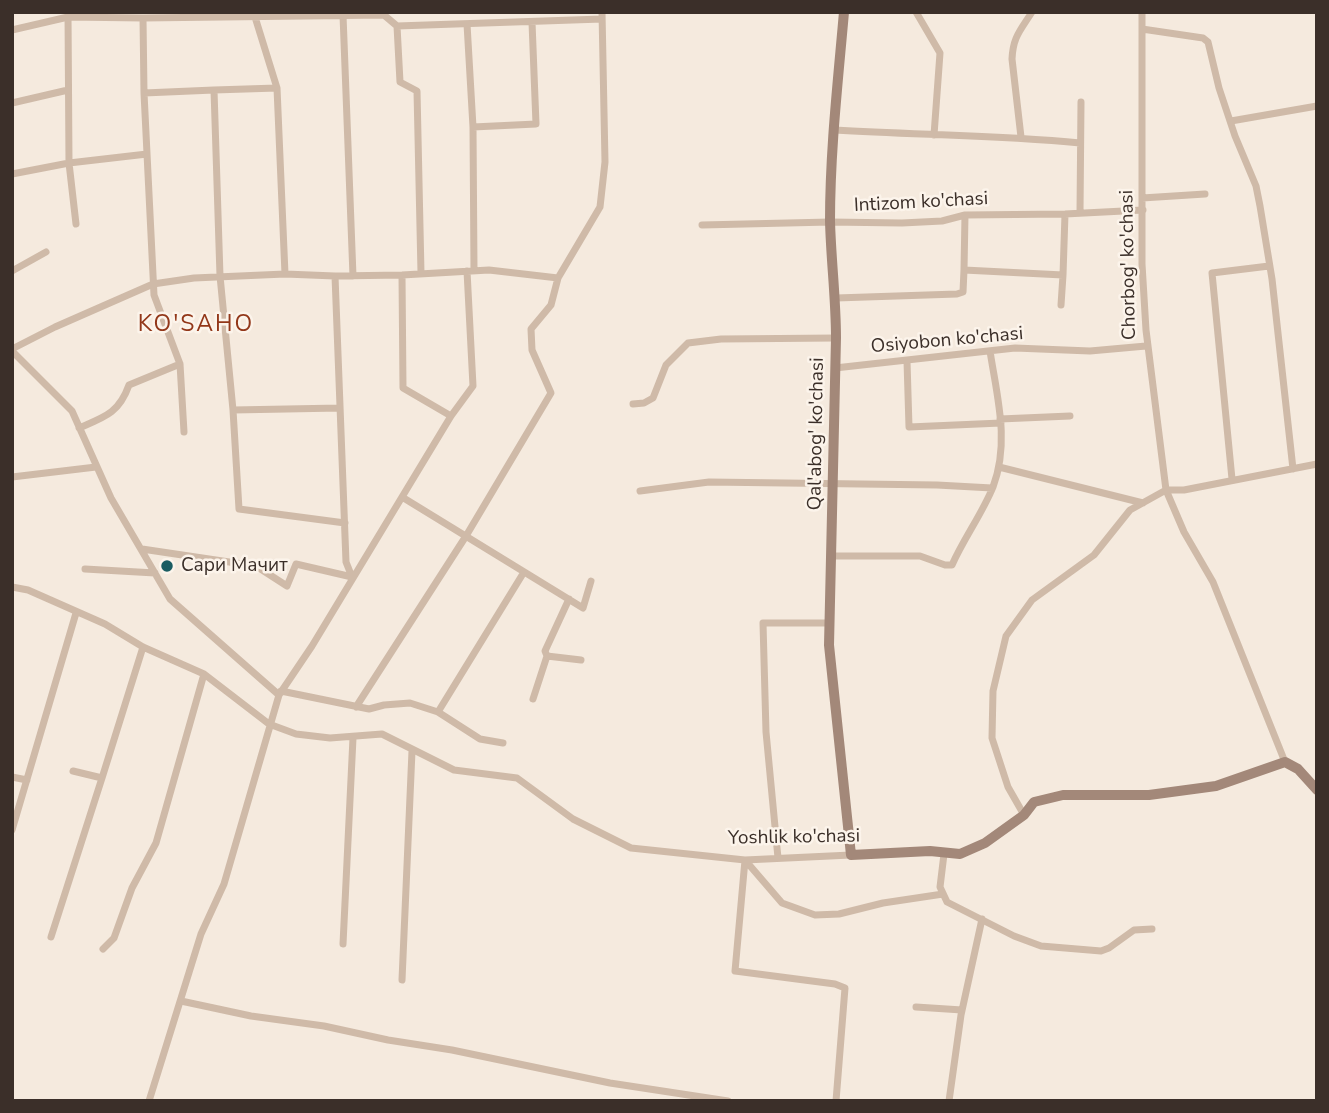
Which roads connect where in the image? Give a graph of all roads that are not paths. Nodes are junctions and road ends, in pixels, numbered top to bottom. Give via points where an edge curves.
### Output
1 (844, 12) edge
2 (915, 12) edge
3 (1032, 12) edge
4 (1142, 12) edge
5 (68, 15) edge
6 (207, 15) edge
7 (343, 15) junction
8 (602, 16) edge
9 (255, 17) junction
10 (143, 18) junction
11 (532, 22) junction
12 (467, 24) junction
13 (397, 26) junction
14 (1142, 29) junction
15 (12, 30) edge
16 (277, 88) junction
17 (68, 90) junction
18 (214, 90) junction
19 (144, 93) junction
20 (1081, 102) dead end
21 (12, 103) edge
22 (1317, 106) edge
23 (1231, 121) junction
24 (473, 127) junction
25 (835, 130) junction
26 (934, 135) junction
27 (1021, 137) junction
28 (1080, 144) junction
29 (147, 155) junction
30 (69, 163) junction
31 (12, 174) edge
32 (1205, 194) dead end
33 (1142, 198) junction
34 (1143, 210) junction
35 (1080, 212) junction
36 (1065, 214) junction
37 (965, 215) junction
38 (830, 222) junction
39 (76, 224) dead end
40 (702, 225) dead end
41 (46, 252) dead end
42 (1269, 266) junction
43 (964, 270) junction
44 (12, 271) edge
45 (470, 271) junction
46 (285, 274) junction
47 (421, 274) junction
48 (402, 275) junction
49 (1062, 275) junction
50 (220, 276) junction
51 (335, 276) junction
52 (353, 276) junction
53 (558, 278) junction
54 (153, 284) junction
55 (836, 298) junction
56 (1062, 305) dead end
57 (836, 338) junction
58 (1146, 346) junction
59 (12, 350) edge
60 (990, 351) junction
61 (906, 361) junction
62 (180, 364) junction
63 (835, 368) junction
64 (633, 404) dead end
65 (340, 408) junction
66 (233, 410) junction
67 (451, 416) junction
68 (1070, 416) dead end
69 (1001, 421) junction
70 (79, 428) junction
71 (184, 432) dead end
72 (1317, 464) edge
73 (96, 467) junction
74 (999, 467) junction
75 (1293, 469) junction
76 (12, 477) edge
77 (1232, 480) junction
78 (834, 483) junction
79 (992, 488) junction
80 (1166, 490) junction
81 (640, 491) dead end
82 (402, 497) junction
83 (1143, 503) junction
84 (345, 523) junction
85 (466, 536) junction
86 (142, 549) junction
87 (831, 556) junction
88 (85, 569) dead end
89 (524, 572) junction
90 (155, 573) junction
91 (352, 577) junction
92 (591, 581) dead end
93 (12, 587) edge
94 (569, 599) junction
95 (76, 613) junction
96 (830, 623) junction
97 (143, 647) junction
98 (547, 656) junction
99 (581, 660) dead end
100 (204, 674) junction
101 (280, 693) junction
102 (533, 699) dead end
103 (356, 707) junction
104 (438, 712) junction
105 (270, 724) junction
106 (353, 738) junction
107 (503, 743) dead end
108 (412, 751) junction
109 (1285, 762) junction
110 (73, 771) dead end
111 (12, 777) edge
112 (102, 778) junction
113 (27, 780) junction
114 (1317, 790) edge
115 (1024, 815) junction
116 (12, 830) edge
117 (944, 854) junction
118 (851, 855) junction
119 (778, 858) junction
120 (745, 860) junction
121 (943, 894) junction
122 (982, 919) junction
123 (1152, 929) dead end
124 (51, 937) dead end
125 (342, 944) dead end
126 (103, 949) dead end
127 (402, 979) dead end
128 (181, 1001) junction
129 (916, 1007) dead end
130 (962, 1010) junction
131 (149, 1101) edge
132 (728, 1101) edge
133 (836, 1101) edge
134 (949, 1101) edge

1 - 25 street, Qal'abog' ko'chasi
2 - 26 street via 940,53
3 - 27 street via 1015,35 1013,47
4 - 14 street, Сhorbog' ko'chasi
5 - 10 street
5 - 15 street
5 - 17 street
6 - 9 street
6 - 10 street
7 - 9 street
7 - 13 street via 384,15
7 - 52 street
8 - 11 street
8 - 53 street via 605,162 600,207
9 - 16 street
10 - 19 street
11 - 12 street
11 - 24 street via 536,124
12 - 13 street
12 - 24 street
13 - 47 street via 400,82 418,91
14 - 23 street via 1208,41
14 - 33 street, Сhorbog' ko'chasi
16 - 18 street
16 - 46 street
17 - 21 street
17 - 30 street
18 - 19 street
18 - 50 street
19 - 29 street
20 - 28 street
22 - 23 street
23 - 42 street via 1256,186
24 - 45 street
25 - 26 street
25 - 38 street, Qal'abog' ko'chasi
26 - 27 street
27 - 28 street
28 - 35 street
29 - 30 street
29 - 54 street
30 - 31 street
30 - 39 street
32 - 33 street
33 - 34 street, Сhorbog' ko'chasi
34 - 35 street, Intizom ko'chasi
34 - 58 street, Сhorbog' ko'chasi
35 - 36 street, Intizom ko'chasi
36 - 37 street, Intizom ko'chasi
36 - 49 street
37 - 38 street, Intizom ko'chasi via 943,221
37 - 43 street
38 - 40 street, Intizom ko'chasi
38 - 55 street, Qal'abog' ko'chasi
41 - 44 street
42 - 75 street
42 - 77 street via 1212,273
43 - 49 street
43 - 55 street via 962,292 957,294
45 - 47 street
45 - 53 street
45 - 67 street via 472,386
46 - 50 street
46 - 51 street
47 - 48 street
48 - 52 street
48 - 67 street via 403,388
49 - 56 street
50 - 54 street
50 - 66 street
51 - 52 street
51 - 65 street
53 - 85 street via 551,305 531,329 533,350 551,393
54 - 59 street
54 - 62 street via 153,295
55 - 57 street, Qal'abog' ko'chasi
57 - 63 street, Qal'abog' ko'chasi
57 - 64 street via 688,343 666,365 653,398
58 - 60 street, Osiyobon ko'chasi
58 - 80 street, Сhorbog' ko'chasi
59 - 70 street via 72,411
60 - 61 street, Osiyobon ko'chasi
60 - 69 street
61 - 63 street, Osiyobon ko'chasi
61 - 69 street via 909,427
62 - 70 street via 129,384 123,402 103,418
62 - 71 street
63 - 78 street, Qal'abog' ko'chasi
65 - 66 street
65 - 84 street
66 - 84 street via 239,509
67 - 82 street
68 - 69 street
69 - 74 street
70 - 73 street
72 - 75 street
73 - 76 street
73 - 86 street
74 - 79 street
74 - 83 street
75 - 77 street
77 - 80 street
78 - 79 street
78 - 81 street via 709,482
78 - 87 street, Qal'abog' ko'chasi
79 - 87 street via 952,565 920,556
80 - 83 street
80 - 109 street, Сhorbog' ko'chasi via 1184,533 1213,582
82 - 85 street
82 - 91 street
83 - 115 street via 1130,510 1094,555 1032,600 1006,636 993,691 992,738 1008,787
84 - 91 street via 346,562
85 - 89 street
85 - 103 street
86 - 90 street
86 - 91 street via 256,566 287,586 296,564
87 - 96 street, Qal'abog' ko'chasi
88 - 90 street
89 - 94 street
89 - 104 street
90 - 101 street via 170,599
91 - 101 street
92 - 94 street via 583,608
93 - 95 street, Yoshlik ko'chasi
94 - 98 street via 545,651
95 - 97 street, Yoshlik ko'chasi
95 - 113 street
96 - 118 street, Qal'abog' ko'chasi
96 - 119 street via 763,623 766,732
97 - 100 street, Yoshlik ko'chasi
97 - 112 street
98 - 99 street
98 - 102 street
100 - 105 street, Yoshlik ko'chasi
100 - 126 street via 156,844 132,888 114,938
101 - 103 street
101 - 105 street
103 - 104 street via 410,703
104 - 107 street via 480,739
105 - 106 street, Yoshlik ko'chasi via 296,734
105 - 128 street via 224,884 201,934
106 - 108 street, Yoshlik ko'chasi via 382,734
106 - 125 street
108 - 120 street, Yoshlik ko'chasi via 454,770 517,778 573,819 631,848
108 - 127 street
109 - 114 street
109 - 115 street, Yoshlik ko'chasi via 1216,786 1149,795 1063,795 1034,802
110 - 112 street
111 - 113 street
112 - 124 street
113 - 116 street
115 - 117 street, Yoshlik ko'chasi via 985,843 960,854
117 - 118 street, Yoshlik ko'chasi
117 - 121 street
118 - 119 street, Yoshlik ko'chasi
119 - 120 street, Yoshlik ko'chasi
120 - 121 street via 782,903 815,915
120 - 133 street via 735,971 845,988
121 - 122 street via 947,902
122 - 123 street via 1041,946 1101,951 1134,930
122 - 130 street
128 - 131 street
128 - 132 street via 610,1083
129 - 130 street
130 - 134 street

